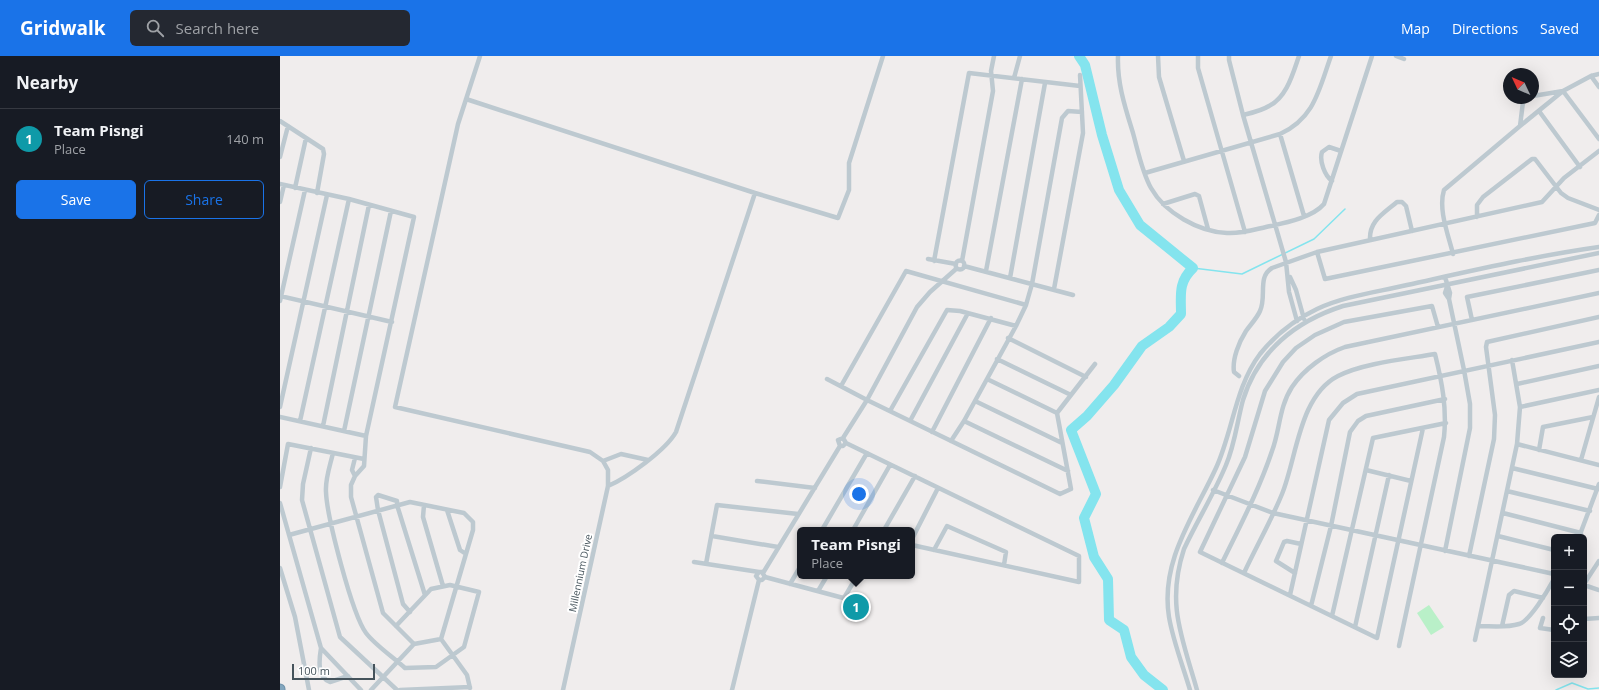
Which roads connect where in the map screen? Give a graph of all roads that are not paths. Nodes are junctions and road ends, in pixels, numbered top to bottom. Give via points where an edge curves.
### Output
1 (480, 56) edge
2 (883, 56) edge
3 (994, 56) edge
4 (1020, 56) edge
5 (1118, 56) edge
6 (1158, 56) edge
7 (1198, 56) edge
8 (1230, 56) edge
9 (1299, 56) edge
10 (1331, 56) edge
11 (1372, 56) edge
12 (1396, 56) edge
13 (1404, 59) dead end
14 (1599, 74) edge
15 (1080, 75) dead end
16 (993, 76) junction
17 (1591, 76) junction
18 (1014, 78) junction
19 (1022, 79) junction
20 (1045, 83) junction
21 (1080, 86) junction
22 (1599, 87) edge
23 (1563, 91) junction
24 (1539, 95) edge
25 (466, 99) junction
26 (1522, 104) edge
27 (1539, 111) junction
28 (1082, 112) junction
29 (1243, 115) junction
30 (280, 121) edge
31 (288, 126) junction
32 (1520, 126) junction
33 (1280, 134) junction
34 (306, 138) junction
35 (1599, 139) edge
36 (1250, 142) junction
37 (1222, 150) junction
38 (1341, 151) junction
39 (1599, 151) edge
40 (280, 157) edge
41 (1184, 161) junction
42 (1580, 167) junction
43 (1145, 173) junction
44 (1332, 181) junction
45 (282, 185) edge
46 (1555, 187) junction
47 (295, 188) junction
48 (305, 190) junction
49 (317, 193) junction
50 (755, 193) junction
51 (327, 196) junction
52 (349, 199) junction
53 (280, 202) edge
54 (1163, 204) junction
55 (369, 205) junction
56 (1599, 210) edge
57 (390, 211) junction
58 (1599, 215) edge
59 (1304, 216) junction
60 (1477, 216) junction
61 (1446, 224) junction
62 (1275, 225) junction
63 (1208, 229) junction
64 (1412, 231) junction
65 (1245, 232) junction
66 (1370, 240) junction
67 (1599, 247) edge
68 (1317, 252) junction
69 (1599, 253) edge
70 (1453, 254) junction
71 (928, 259) dead end
72 (934, 261) junction
73 (1286, 262) junction
74 (963, 263) junction
75 (956, 266) junction
76 (1599, 270) edge
77 (986, 271) junction
78 (1289, 275) junction
79 (1445, 277) junction
80 (1010, 278) junction
81 (942, 281) junction
82 (1032, 284) junction
83 (1446, 286) junction
84 (1054, 289) junction
85 (1599, 293) edge
86 (1073, 295) dead end
87 (1298, 297) junction
88 (280, 298) edge
89 (1291, 298) junction
90 (303, 300) junction
91 (1026, 305) junction
92 (326, 306) junction
93 (347, 311) junction
94 (968, 313) junction
95 (368, 316) junction
96 (1303, 316) junction
97 (1599, 317) edge
98 (991, 318) junction
99 (1297, 319) junction
100 (1472, 320) junction
101 (1305, 321) junction
102 (392, 322) junction
103 (1454, 324) junction
104 (1299, 325) junction
105 (1016, 326) junction
106 (1438, 327) junction
107 (1008, 338) junction
108 (1599, 342) edge
109 (997, 359) junction
110 (1512, 360) junction
111 (1095, 364) dead end
112 (1489, 365) junction
113 (1599, 366) edge
114 (1464, 370) junction
115 (1440, 375) junction
116 (1239, 376) dead end
117 (1086, 377) junction
118 (827, 379) dead end
119 (986, 380) junction
120 (1517, 384) junction
121 (841, 386) junction
122 (1599, 390) edge
123 (1071, 395) junction
124 (1599, 397) edge
125 (1445, 399) junction
126 (867, 400) junction
127 (975, 401) junction
128 (1520, 406) junction
129 (280, 407) edge
130 (890, 411) junction
131 (1057, 413) junction
132 (280, 416) edge
133 (1593, 417) junction
134 (300, 421) junction
135 (910, 421) junction
136 (964, 421) junction
137 (1446, 423) junction
138 (323, 426) junction
139 (1423, 428) junction
140 (344, 431) junction
141 (932, 432) junction
142 (366, 436) junction
143 (843, 438) junction
144 (951, 441) junction
145 (846, 443) junction
146 (1062, 443) junction
147 (1518, 444) junction
148 (840, 446) junction
149 (311, 448) junction
150 (1539, 450) junction
151 (332, 453) junction
152 (867, 453) junction
153 (355, 458) junction
154 (364, 459) junction
155 (648, 460) junction
156 (1581, 460) junction
157 (603, 461) junction
158 (890, 465) junction
159 (1599, 465) edge
160 (1512, 468) junction
161 (1068, 470) junction
162 (1366, 470) junction
163 (1389, 475) junction
164 (354, 476) junction
165 (915, 476) junction
166 (757, 481) dead end
167 (1411, 481) junction
168 (608, 486) junction
169 (280, 487) edge
170 (1207, 487) junction
171 (1598, 487) edge
172 (814, 488) junction
173 (938, 488) junction
174 (1214, 490) junction
175 (1507, 491) junction
176 (1228, 496) junction
177 (280, 503) edge
178 (397, 505) junction
179 (424, 505) junction
180 (1251, 505) junction
181 (378, 510) junction
182 (448, 510) junction
183 (1590, 511) junction
184 (1273, 513) junction
185 (1503, 513) junction
186 (798, 514) junction
187 (355, 517) junction
188 (1307, 521) junction
189 (331, 523) junction
190 (1331, 526) junction
191 (824, 527) edge
192 (855, 527) edge
193 (886, 527) edge
194 (310, 529) junction
195 (1353, 531) junction
196 (915, 534) edge
197 (1576, 534) edge
198 (1580, 534) edge
199 (289, 535) junction
200 (712, 536) junction
201 (1375, 536) junction
202 (1498, 536) junction
203 (1398, 541) junction
204 (1301, 544) junction
205 (1421, 545) junction
206 (915, 546) edge
207 (778, 547) junction
208 (1551, 549) edge
209 (934, 550) junction
210 (1445, 551) junction
211 (466, 554) junction
212 (1469, 556) junction
213 (1492, 561) junction
214 (694, 562) dead end
215 (1222, 563) junction
216 (1598, 563) edge
217 (706, 564) junction
218 (1004, 565) junction
219 (280, 568) edge
220 (797, 572) edge
221 (1244, 573) junction
222 (1295, 573) junction
223 (1551, 573) edge
224 (762, 574) junction
225 (824, 579) edge
226 (855, 579) edge
227 (759, 580) junction
228 (1587, 580) edge
229 (790, 584) junction
230 (1551, 585) edge
231 (443, 586) junction
232 (457, 586) junction
233 (1587, 586) edge
234 (1599, 590) edge
235 (818, 591) junction
236 (425, 595) junction
237 (1290, 595) junction
238 (844, 598) junction
239 (1543, 598) junction
240 (862, 603) dead end
241 (1311, 606) junction
242 (410, 612) junction
243 (1332, 616) junction
244 (1543, 618) dead end
245 (1599, 618) edge
246 (1587, 619) edge
247 (396, 626) junction
248 (1478, 626) junction
249 (1502, 626) junction
250 (1355, 627) junction
251 (1551, 630) edge
252 (441, 639) junction
253 (1475, 640) dead end
254 (414, 644) junction
255 (1399, 646) dead end
256 (321, 648) junction
257 (454, 655) junction
258 (397, 661) junction
259 (348, 676) junction
260 (382, 677) junction
261 (470, 689) edge
262 (309, 690) edge
263 (361, 690) edge
264 (371, 690) edge
265 (397, 690) edge
266 (400, 690) edge
267 (563, 690) edge
268 (732, 690) edge
269 (1190, 690) edge
270 (1197, 690) edge

1 - 25 street
2 - 50 street via 849,163 849,190 838,218
3 - 16 street via 991,71
4 - 18 street
5 - 43 street via 1118,74 1123,99
6 - 41 street via 1159,77
7 - 37 street via 1198,68
8 - 29 street via 1228,60
9 - 29 street via 1287,87 1279,99 1270,106
10 - 33 street via 1309,113 1292,128
11 - 38 street
12 - 13 street
14 - 17 street
15 - 21 street
16 - 18 street
16 - 72 street via 969,73
16 - 74 street via 993,91
17 - 22 street
17 - 23 street
18 - 19 street
19 - 20 street
19 - 77 street
20 - 21 street
20 - 80 street
21 - 28 street
23 - 24 street
23 - 27 street
23 - 35 street
25 - 50 street
25 - 157 street via 458,124 395,407 590,452
26 - 32 street
27 - 32 street
27 - 42 street
28 - 82 street via 1068,111 1062,118
28 - 84 street via 1083,133
29 - 36 street
30 - 31 street
31 - 34 street
31 - 40 street
32 - 61 street via 1444,190 1442,206
33 - 36 street
33 - 59 street
34 - 47 street
34 - 49 street via 323,149 324,154
36 - 37 street
36 - 62 street
37 - 41 street
37 - 65 street
38 - 44 street
38 - 44 street via 1329,147 1322,152 1326,175
39 - 42 street
41 - 43 street
42 - 46 street
43 - 54 street via 1151,188
44 - 59 street via 1324,204 1316,212
45 - 47 street
45 - 53 street
46 - 56 street via 1568,198
46 - 60 street via 1542,202
46 - 60 street via 1535,159 1532,159 1483,197 1476,205
47 - 48 street
48 - 49 street
48 - 88 street
49 - 51 street
50 - 155 street via 676,432 672,440
51 - 52 street
51 - 90 street
52 - 55 street
52 - 92 street
54 - 63 street via 1184,220
54 - 63 street via 1195,194 1199,196
55 - 57 street
55 - 93 street
57 - 95 street
57 - 102 street via 414,217
58 - 70 street via 1595,223
59 - 62 street
60 - 61 street
61 - 64 street
61 - 70 street
62 - 65 street
62 - 73 street
63 - 65 street via 1226,234
64 - 66 street
64 - 66 street via 1406,206 1402,202 1397,202 1372,224
66 - 68 street
67 - 79 street
68 - 70 street via 1325,280
68 - 73 street
69 - 83 street
71 - 72 street
72 - 75 street
73 - 78 street
73 - 116 street via 1267,271 1263,278 1263,301 1260,311 1246,332 1234,359 1234,372
74 - 75 street
74 - 75 street via 961,270
74 - 77 street
75 - 81 street
76 - 100 street via 1467,297
77 - 80 street
78 - 87 street
78 - 89 street
79 - 83 street
79 - 96 street via 1342,300
80 - 82 street
81 - 91 street
81 - 121 street via 906,270
81 - 126 street via 917,308
82 - 84 street
82 - 91 street
83 - 101 street via 1343,306
83 - 103 street
84 - 86 street
85 - 100 street
87 - 89 street
87 - 96 street
88 - 90 street
89 - 99 street
90 - 92 street
90 - 129 street
91 - 105 street
92 - 93 street
92 - 134 street
93 - 95 street
93 - 138 street
94 - 98 street
94 - 130 street via 947,310
94 - 135 street
95 - 102 street
95 - 140 street
96 - 99 street
96 - 101 street
97 - 112 street via 1487,342
98 - 105 street
98 - 141 street
99 - 104 street
99 - 170 street via 1260,354 1250,369 1238,398 1219,462
100 - 103 street
101 - 104 street
102 - 142 street
103 - 106 street
103 - 114 street
104 - 174 street via 1264,358 1255,372 1243,400 1233,446
105 - 107 street
106 - 176 street via 1432,306 1344,322 1315,334 1296,348 1276,371 1265,391 1245,457
106 - 180 street via 1336,350 1307,371 1292,387 1282,408 1273,450
107 - 109 street
107 - 117 street
108 - 110 street
109 - 119 street
109 - 123 street
110 - 112 street
110 - 120 street
111 - 117 street
112 - 114 street
112 - 212 street via 1496,415 1494,439
113 - 120 street
114 - 115 street
114 - 210 street via 1470,404 1470,428
115 - 125 street
115 - 184 street via 1435,354 1357,369 1337,377 1325,386 1315,396 1304,417 1290,472
115 - 188 street via 1357,394 1335,411 1329,420
117 - 123 street
118 - 121 street
119 - 127 street
119 - 131 street
120 - 128 street
121 - 126 street
122 - 128 street
123 - 131 street
124 - 133 street
125 - 137 street
125 - 190 street via 1366,416 1354,425 1350,432
126 - 130 street
126 - 143 street
127 - 136 street
127 - 146 street
128 - 147 street
130 - 135 street
131 - 146 street
132 - 134 street
133 - 150 street via 1543,427
133 - 156 street
134 - 138 street
135 - 141 street
136 - 144 street
136 - 161 street
137 - 139 street
137 - 205 street
138 - 140 street
139 - 162 street via 1373,438
139 - 167 street
140 - 142 street
141 - 144 street
142 - 154 street
143 - 145 street
143 - 148 street via 838,440
144 - 161 street via 1060,494 1071,489
145 - 148 street
145 - 152 street
146 - 161 street
147 - 150 street
147 - 160 street
148 - 172 street
149 - 151 street
149 - 169 street via 288,444
149 - 194 street via 302,500
150 - 156 street
151 - 153 street
151 - 189 street via 326,480
152 - 158 street
152 - 191 street
153 - 154 street
153 - 164 street via 352,470
154 - 164 street via 364,466
155 - 157 street via 621,454
155 - 168 street via 619,482
156 - 159 street
157 - 168 street, Millennium Drive via 608,470
158 - 165 street
158 - 192 street
160 - 171 street
160 - 175 street
162 - 163 street
162 - 195 street
163 - 167 street
163 - 201 street
164 - 187 street via 351,497
165 - 173 street
165 - 193 street
166 - 172 street
167 - 203 street
168 - 267 street, Millennium Drive
170 - 174 street
170 - 269 street via 1177,547 1170,573 1169,617
171 - 183 street
172 - 186 street
173 - 196 street
173 - 218 street via 1079,556 1079,582
174 - 176 street
174 - 270 street via 1184,550 1177,575 1176,615
175 - 183 street
175 - 185 street
176 - 180 street
176 - 215 street via 1200,552
177 - 199 street
178 - 179 street via 410,502
178 - 181 street
178 - 181 street via 397,501 378,495
178 - 236 street
179 - 182 street
179 - 231 street via 423,517
180 - 184 street
180 - 215 street
181 - 187 street
181 - 242 street via 403,604
182 - 211 street via 460,550
182 - 211 street via 464,513 473,522
183 - 198 street
184 - 188 street
184 - 221 street
185 - 197 street
185 - 202 street
186 - 200 street via 717,505
186 - 207 street
187 - 189 street
187 - 247 street via 383,613
188 - 190 street
188 - 204 street
189 - 194 street
189 - 258 street via 354,609 366,633
190 - 195 street
190 - 241 street
194 - 199 street
194 - 260 street via 340,637
195 - 201 street
195 - 243 street
199 - 256 street
200 - 207 street
200 - 217 street
201 - 203 street
201 - 250 street
202 - 208 street
202 - 213 street
203 - 205 street
203 - 250 street via 1377,638
204 - 222 street
204 - 222 street via 1284,542 1276,561
205 - 210 street
205 - 255 street
206 - 209 street
207 - 224 street
209 - 218 street
209 - 218 street via 947,526 1006,552
210 - 212 street
211 - 232 street
212 - 213 street
213 - 223 street
213 - 248 street
214 - 217 street
215 - 221 street
216 - 228 street
217 - 224 street
219 - 262 street via 295,617
220 - 229 street
221 - 237 street
222 - 237 street
224 - 227 street via 762,580
224 - 227 street via 756,576
224 - 229 street
225 - 235 street
226 - 238 street
227 - 268 street
229 - 235 street
230 - 239 street
231 - 232 street
231 - 236 street via 431,589
232 - 252 street
232 - 257 street via 479,592 464,647
233 - 234 street
235 - 238 street
236 - 242 street
237 - 241 street
238 - 240 street
239 - 249 street via 1521,624
239 - 249 street via 1514,591 1509,595
241 - 243 street
242 - 247 street
243 - 250 street
244 - 251 street via 1540,628
245 - 246 street
247 - 254 street
248 - 249 street
248 - 253 street
252 - 254 street
252 - 257 street
254 - 258 street
256 - 259 street
256 - 259 street via 318,666 326,681
257 - 258 street via 436,667 405,668
257 - 261 street via 467,675
258 - 260 street
259 - 263 street
260 - 264 street
260 - 265 street
261 - 266 street

